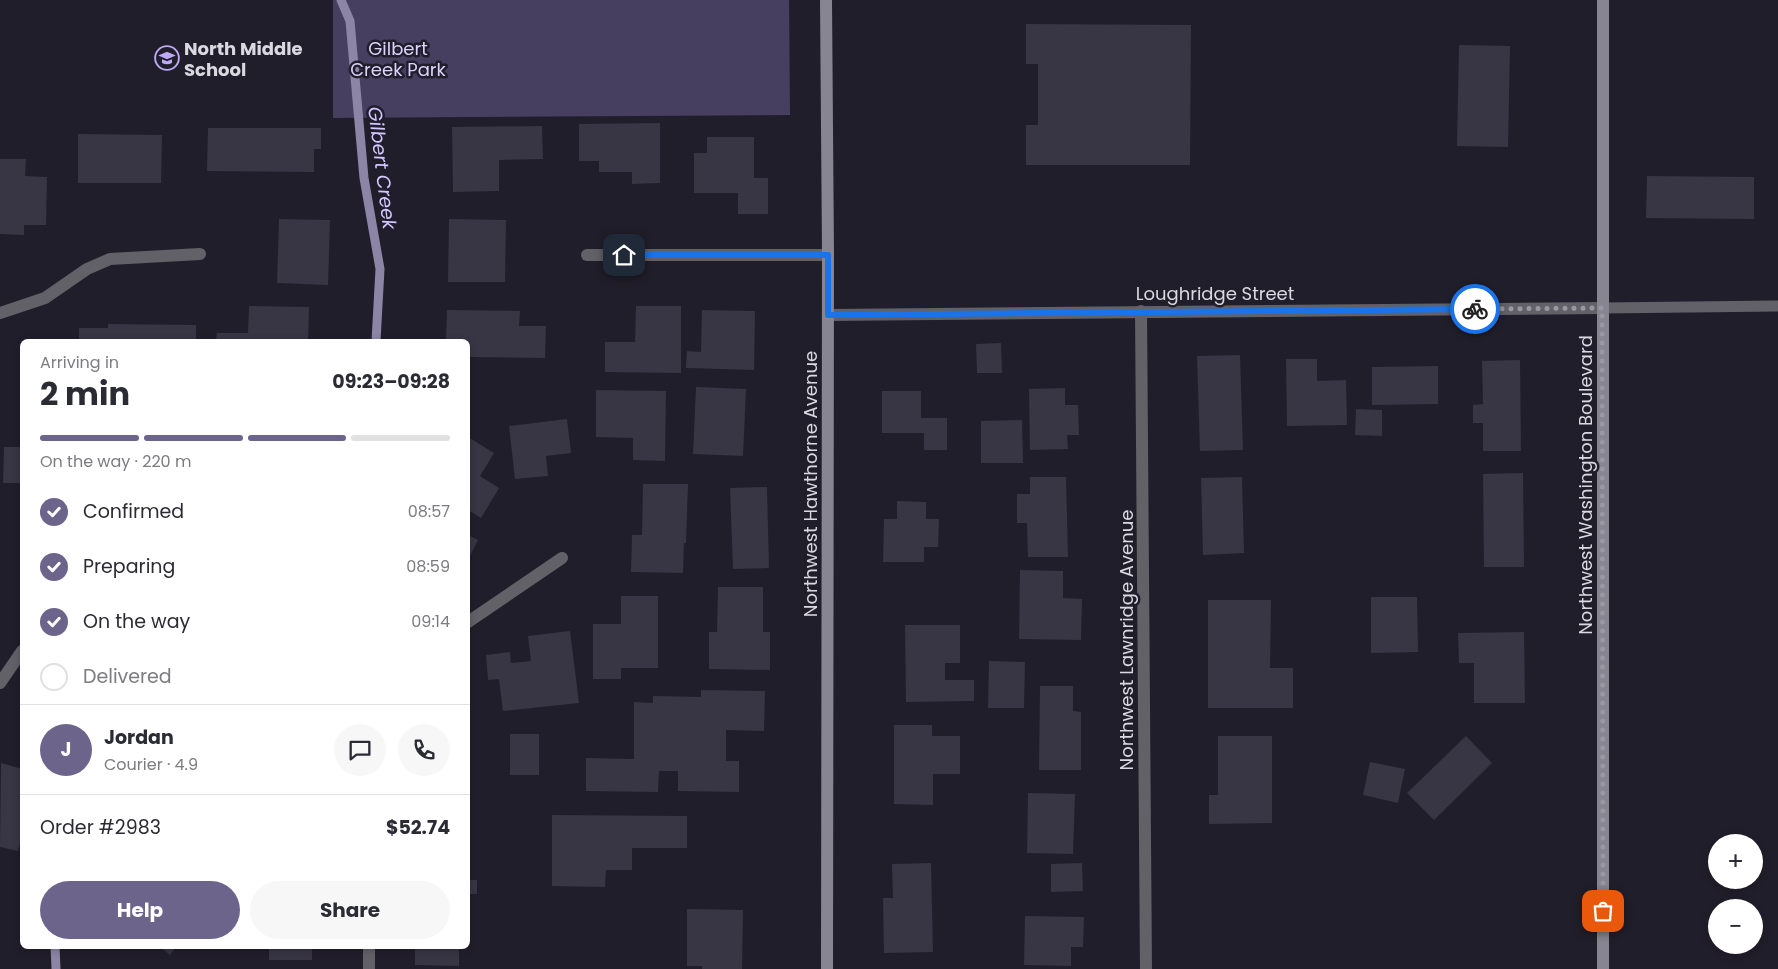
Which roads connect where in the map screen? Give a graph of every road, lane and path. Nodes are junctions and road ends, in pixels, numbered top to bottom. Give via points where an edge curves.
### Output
1 (826, 0) edge
2 (1603, 0) edge
3 (200, 254) dead end
4 (587, 255) dead end
5 (828, 255) junction
6 (1778, 306) edge
7 (1602, 308) junction
8 (1141, 311) junction
9 (0, 313) edge
10 (828, 315) junction
11 (562, 558) dead end
12 (470, 621) edge
13 (20, 654) edge
14 (0, 683) edge
15 (369, 949) edge
16 (369, 969) edge
17 (827, 969) edge
18 (1146, 969) edge
19 (1603, 969) edge

1 - 5 street, Northwest Hawthorne Avenue
2 - 7 street, Northwest Washington Boulevard
3 - 9 street via 110,259 87,269 44,298
4 - 5 street
5 - 10 street, Northwest Hawthorne Avenue
6 - 7 lane
7 - 8 street, Loughridge Street
7 - 19 street, Northwest Washington Boulevard
8 - 10 street, Loughridge Street
8 - 18 street, Northwest Lawnridge Avenue
10 - 17 street, Northwest Hawthorne Avenue
11 - 12 street
13 - 14 street
15 - 16 street

